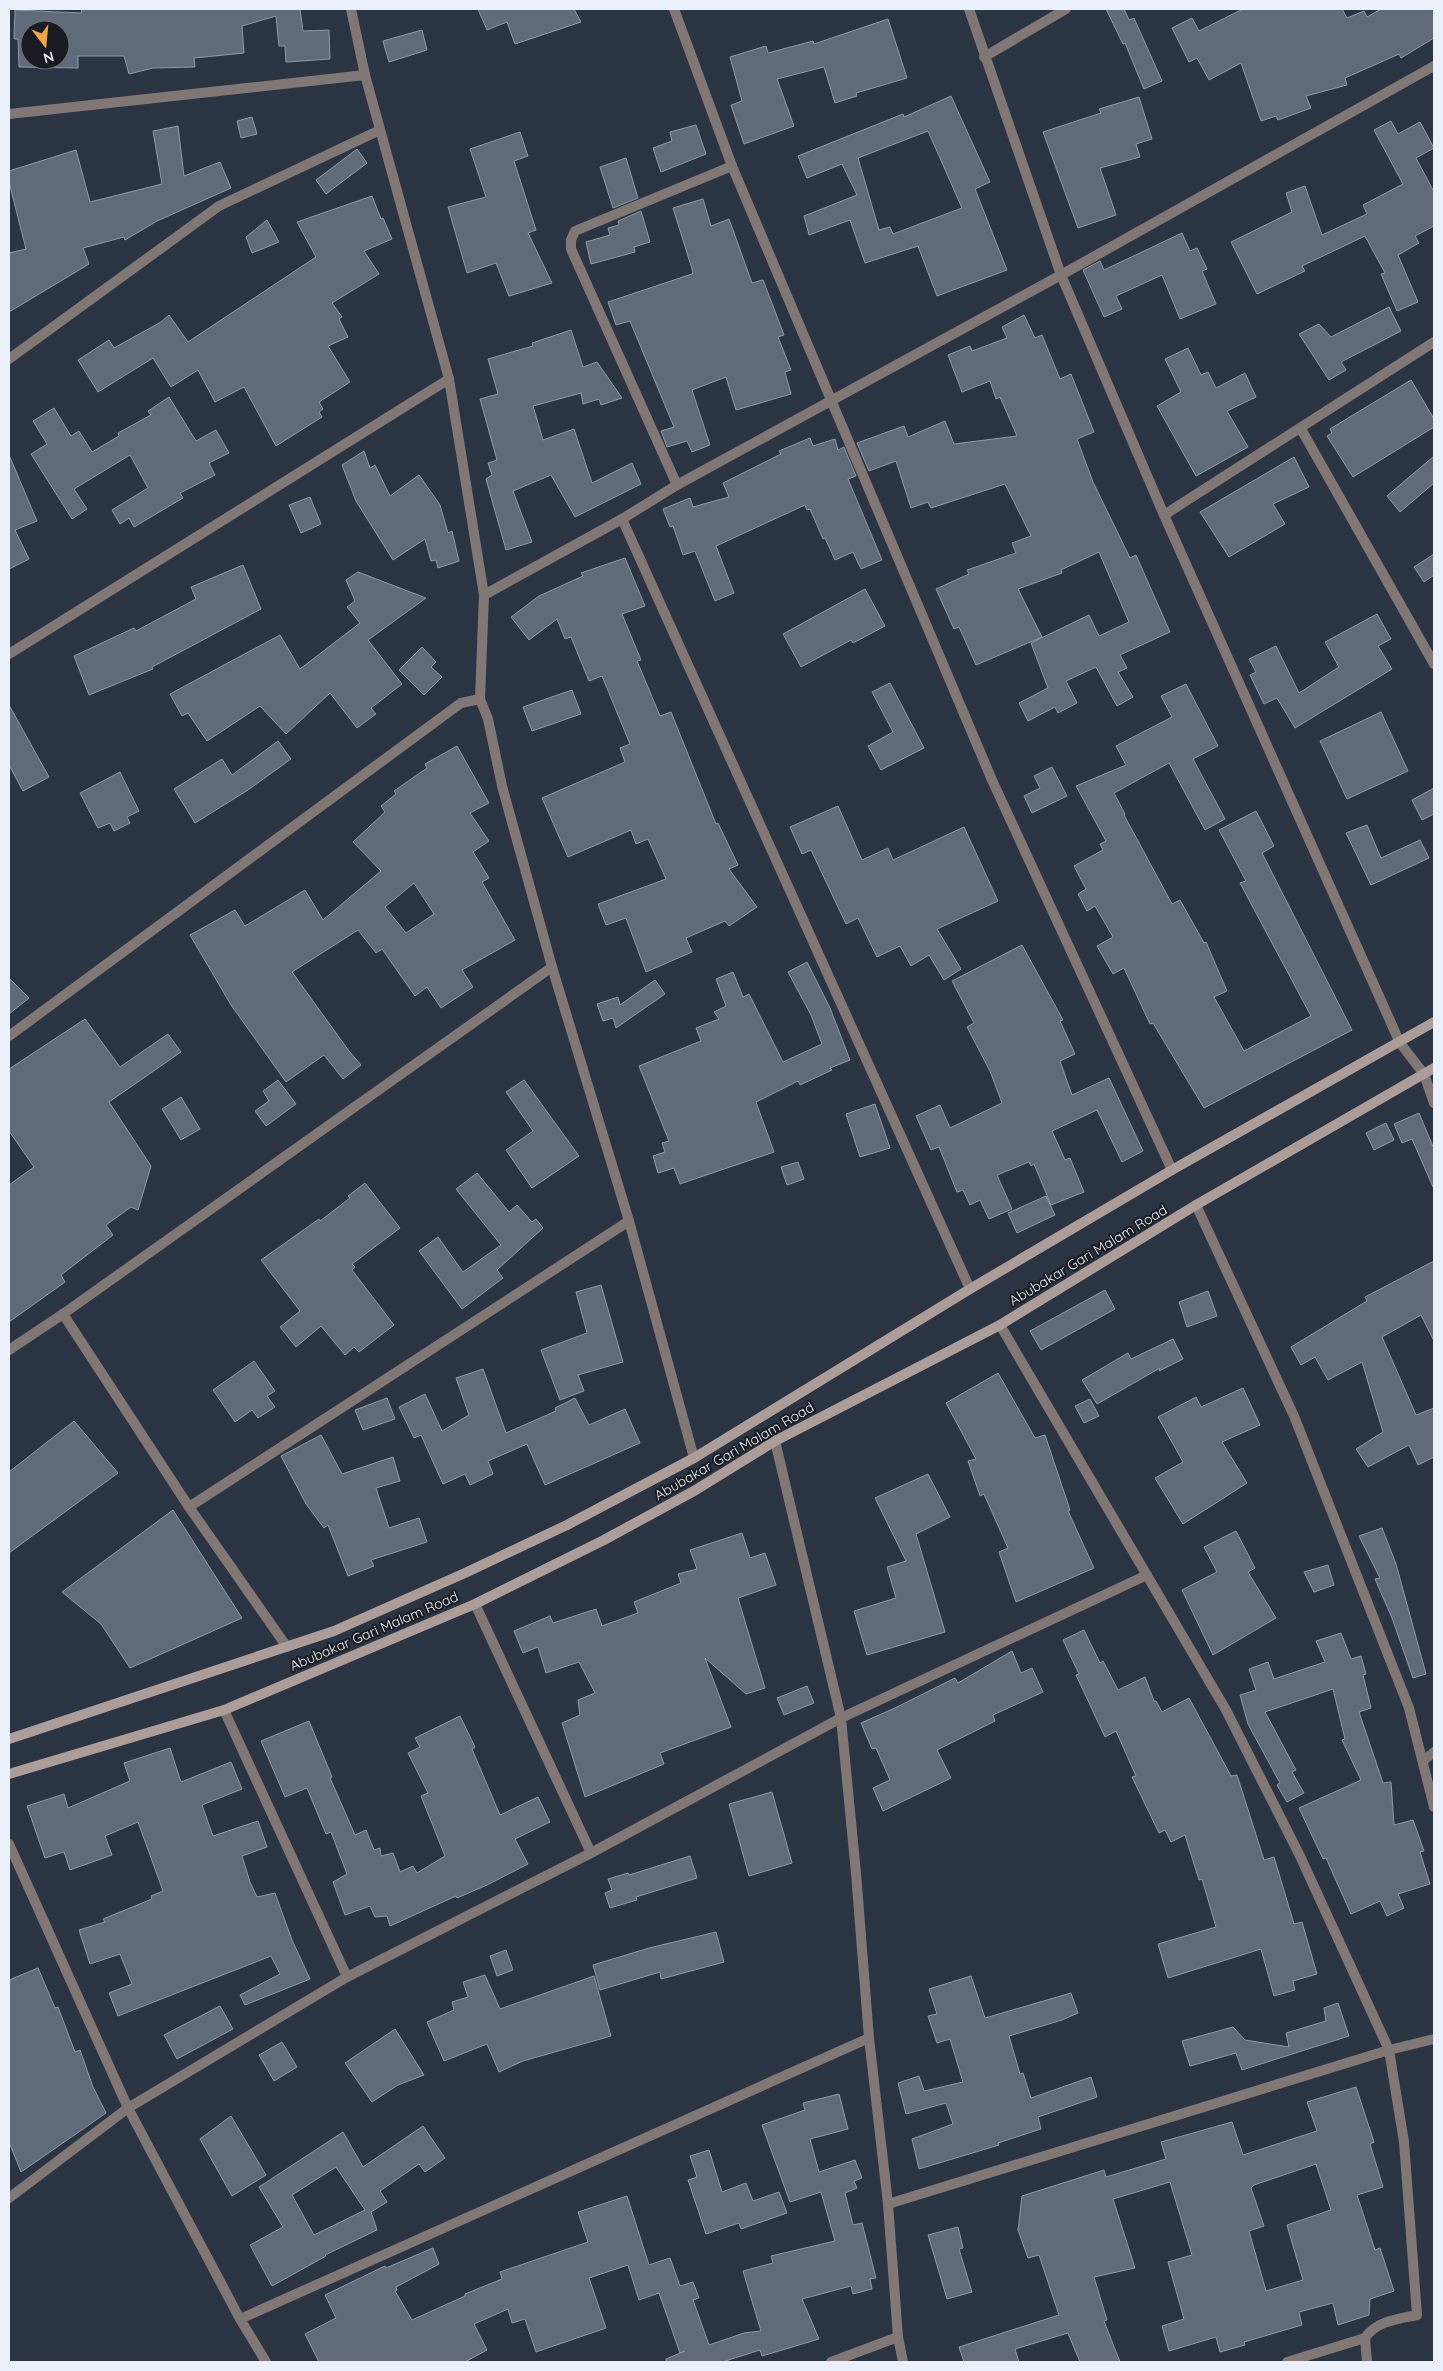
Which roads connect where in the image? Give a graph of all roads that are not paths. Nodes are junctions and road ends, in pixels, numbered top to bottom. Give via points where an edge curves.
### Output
1 (351, 9) edge
2 (674, 9) edge
3 (969, 9) edge
4 (1066, 9) edge
5 (984, 56) junction
6 (1434, 66) edge
7 (365, 75) junction
8 (9, 114) edge
9 (380, 130) junction
10 (732, 166) junction
11 (1061, 276) junction
12 (1434, 342) edge
13 (9, 359) edge
14 (449, 379) junction
15 (833, 400) junction
16 (1301, 429) junction
17 (677, 485) junction
18 (1164, 515) junction
19 (622, 519) junction
20 (484, 595) junction
21 (9, 654) edge
22 (1434, 664) edge
23 (480, 699) junction
24 (552, 967) junction
25 (1434, 1022) edge
26 (9, 1036) edge
27 (1400, 1043) junction
28 (1434, 1068) edge
29 (1424, 1074) junction
30 (1434, 1103) edge
31 (1172, 1170) junction
32 (1196, 1206) junction
33 (629, 1221) junction
34 (970, 1289) junction
35 (63, 1314) junction
36 (1000, 1325) junction
37 (9, 1350) edge
38 (775, 1441) junction
39 (694, 1458) junction
40 (189, 1507) junction
41 (1147, 1575) junction
42 (476, 1604) junction
43 (287, 1647) junction
44 (224, 1710) junction
45 (841, 1718) junction
46 (9, 1739) edge
47 (1434, 1752) edge
48 (1423, 1761) junction
49 (9, 1774) edge
50 (1434, 1807) edge
51 (9, 1844) edge
52 (591, 1853) junction
53 (347, 1977) junction
54 (869, 2038) junction
55 (1434, 2039) edge
56 (1389, 2050) junction
57 (128, 2108) junction
58 (9, 2198) edge
59 (888, 2204) junction
60 (240, 2319) junction
61 (898, 2337) junction
62 (1365, 2338) junction
63 (266, 2362) edge
64 (831, 2362) edge
65 (903, 2362) edge
66 (1287, 2362) edge
67 (1367, 2362) edge

1 - 7 street
2 - 10 street
3 - 5 street
4 - 5 street
5 - 11 street
6 - 11 street
7 - 8 street
7 - 9 street
9 - 13 street via 219,206
9 - 14 street
10 - 15 street
10 - 17 street via 575,231 571,240 571,249
11 - 15 street
11 - 18 street
12 - 16 street
14 - 20 street
14 - 21 street
15 - 17 street
15 - 31 street via 992,780
16 - 18 street
16 - 22 street
17 - 19 street
18 - 27 street
19 - 20 street
19 - 34 street
20 - 23 street
23 - 24 street via 488,719 502,786
23 - 26 street via 461,702
24 - 33 street
24 - 35 street
25 - 27 street
27 - 29 street
27 - 31 street
28 - 29 street, Abubakar Gari Malam Road
29 - 30 street
29 - 32 street, Abubakar Gari Malam Road
31 - 34 street
32 - 36 street, Abubakar Gari Malam Road
32 - 48 street via 1294,1416 1409,1708
33 - 39 street
33 - 40 street
34 - 39 street
35 - 37 street
35 - 40 street
36 - 38 street, Abubakar Gari Malam Road
36 - 41 street
38 - 42 street, Abubakar Gari Malam Road via 620,1531
38 - 45 street
39 - 43 street via 567,1525 465,1573 334,1631
40 - 43 street
41 - 45 street
41 - 56 street via 1235,1727 1300,1856
42 - 44 street, Abubakar Gari Malam Road
42 - 52 street
43 - 46 street
44 - 49 street, Abubakar Gari Malam Road
44 - 53 street
45 - 52 street
45 - 54 street
47 - 48 street
48 - 50 street
51 - 57 street
52 - 53 street
53 - 57 street
54 - 59 street
54 - 60 street
55 - 56 street
56 - 59 street
56 - 62 street via 1404,2142 1417,2315 1381,2324 1370,2330
57 - 58 street
57 - 60 street
59 - 61 street
60 - 63 street
61 - 64 street
61 - 65 street
62 - 66 street
62 - 67 street

